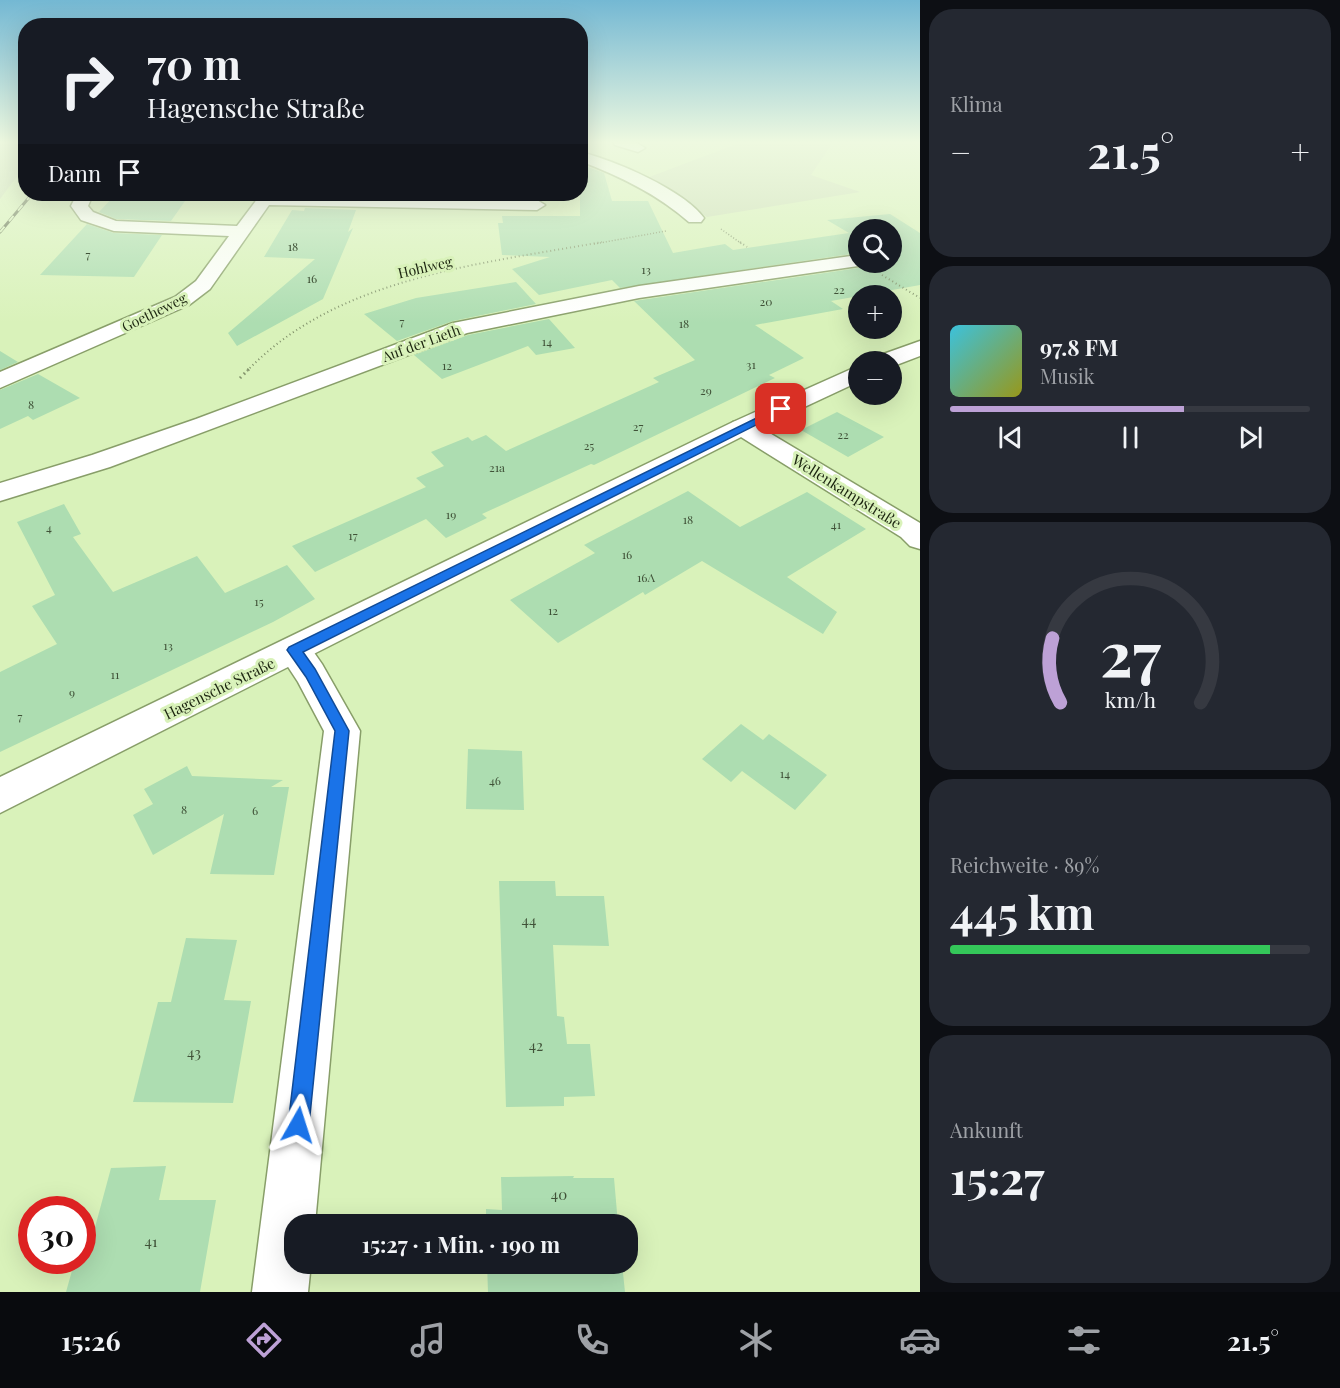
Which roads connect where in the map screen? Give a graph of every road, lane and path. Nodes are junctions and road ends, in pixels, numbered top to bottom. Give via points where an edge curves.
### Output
1 (81, 202) edge
2 (262, 202) edge
3 (445, 202) edge
4 (678, 202) edge
5 (537, 205) dead end
6 (695, 218) joint
7 (240, 231) junction
8 (848, 262) edge
9 (889, 280) dead end
10 (920, 298) edge
11 (920, 348) edge
12 (902, 355) edge
13 (848, 378) edge
14 (0, 381) edge
15 (205, 424) junction
16 (742, 427) junction
17 (0, 492) edge
18 (920, 539) edge
19 (294, 650) junction
20 (0, 796) edge
21 (280, 1292) edge

1 - 7 street via 79,206 87,216 114,226
2 - 7 street, Goetheweg
3 - 5 street
4 - 6 street
6 - 15 path, Hohlweg via 681,228 475,266 386,287 314,318 256,357
7 - 14 street, Goetheweg via 203,285 182,302
8 - 15 street, Auf der Lieth via 639,292 461,328
9 - 10 path
11 - 12 street
13 - 16 street, Hagensche Straße
15 - 17 street, Auf der Lieth
16 - 18 street, Wellenkampstraße
16 - 19 street, Hagensche Straße
19 - 20 street, Hagensche Straße
19 - 21 street via 342,731

